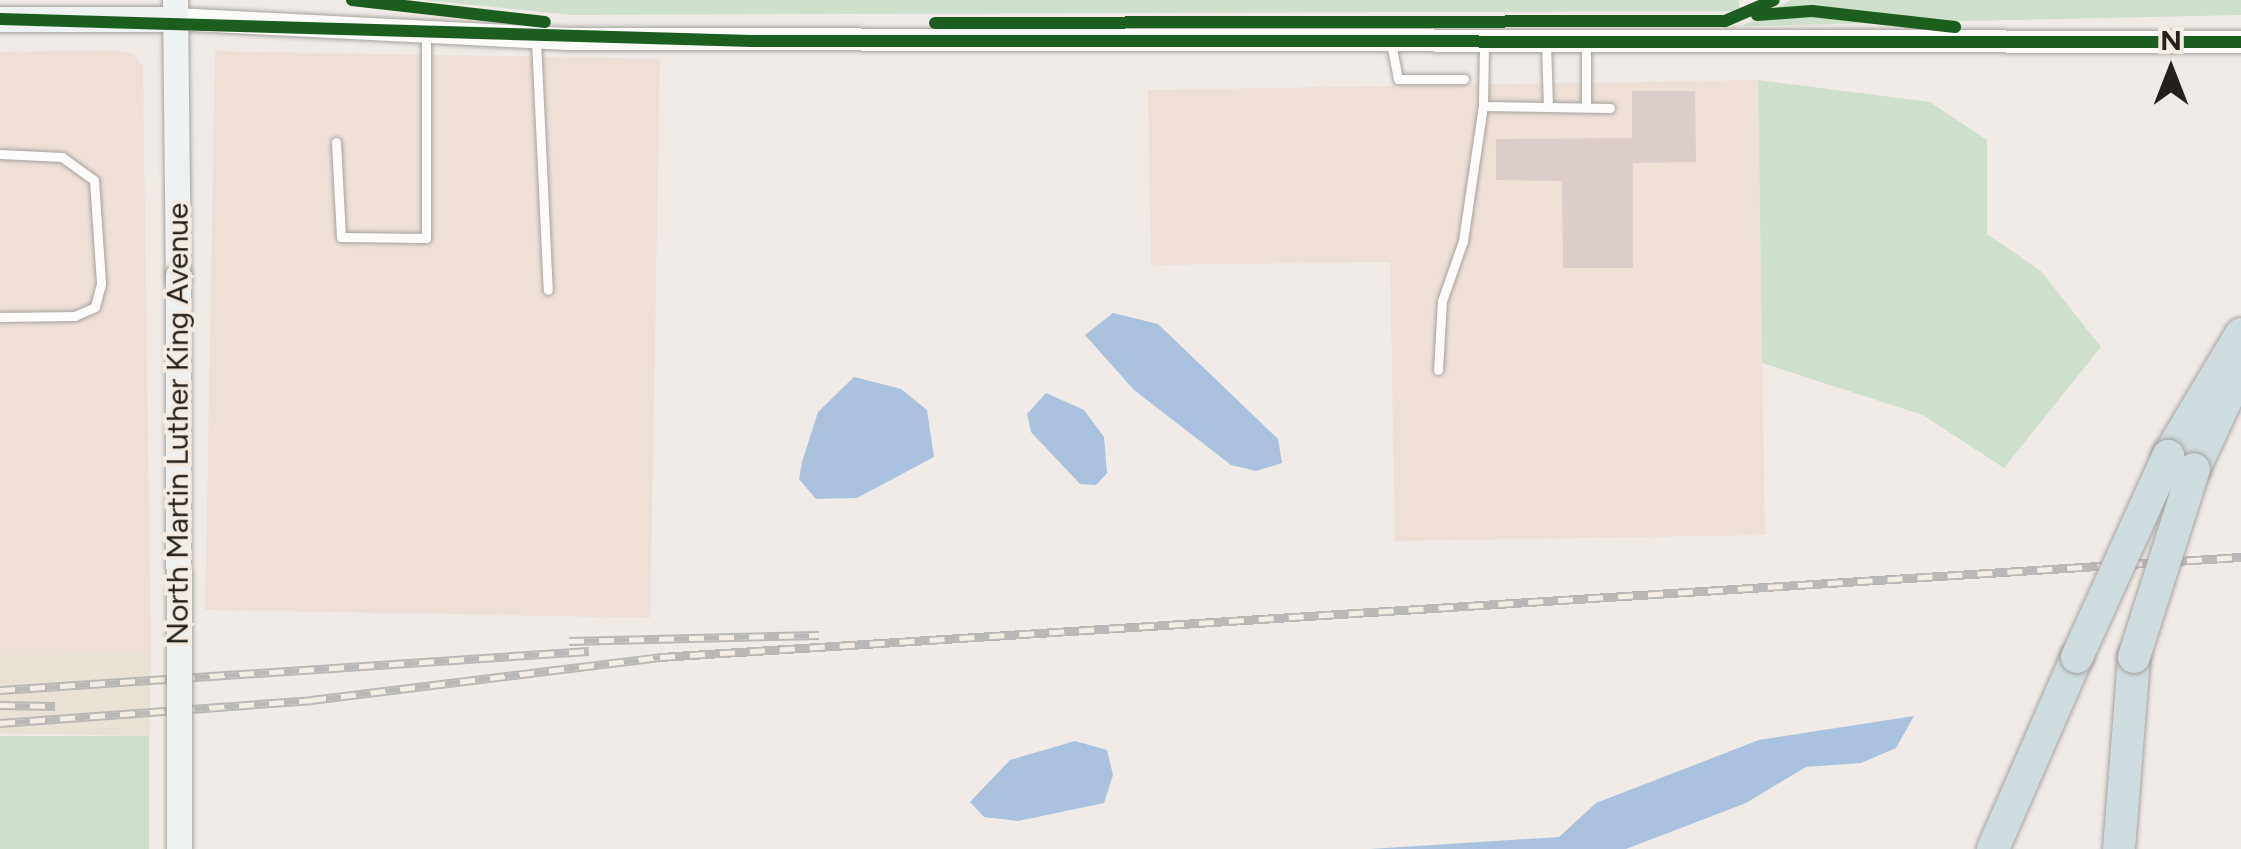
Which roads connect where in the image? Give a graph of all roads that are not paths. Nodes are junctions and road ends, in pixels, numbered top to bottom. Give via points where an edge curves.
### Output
1 (175, 9) edge
2 (0, 19) edge
3 (426, 31) junction
4 (536, 37) junction
5 (1391, 40) junction
6 (1484, 40) junction
7 (1546, 40) junction
8 (1586, 40) junction
9 (2241, 42) edge
10 (1464, 79) dead end
11 (1483, 106) junction
12 (1548, 107) junction
13 (1586, 107) junction
14 (1610, 108) dead end
15 (336, 142) dead end
16 (0, 154) edge
17 (548, 290) dead end
18 (0, 316) edge
19 (2241, 334) edge
20 (2241, 368) edge
21 (1438, 370) dead end
22 (2181, 462) junction
23 (179, 849) edge
24 (1993, 849) edge
25 (2119, 849) edge

1 - 2 main road
1 - 3 street
1 - 23 main road, North Martin Luther King Avenue, bridge
3 - 4 street
3 - 15 lane via 426,238 341,237
4 - 5 street
4 - 17 lane
5 - 6 street
5 - 10 lane via 1398,78
6 - 7 street
6 - 11 lane
7 - 8 street
7 - 12 lane
8 - 9 street
8 - 13 lane
11 - 12 lane
11 - 21 lane via 1463,241 1442,301
12 - 13 lane
13 - 14 lane
16 - 18 lane via 62,157 86,170 101,284 95,307 75,316
19 - 22 highway
20 - 22 highway
22 - 24 highway, bridge via 2076,658
22 - 25 highway, bridge via 2134,657

